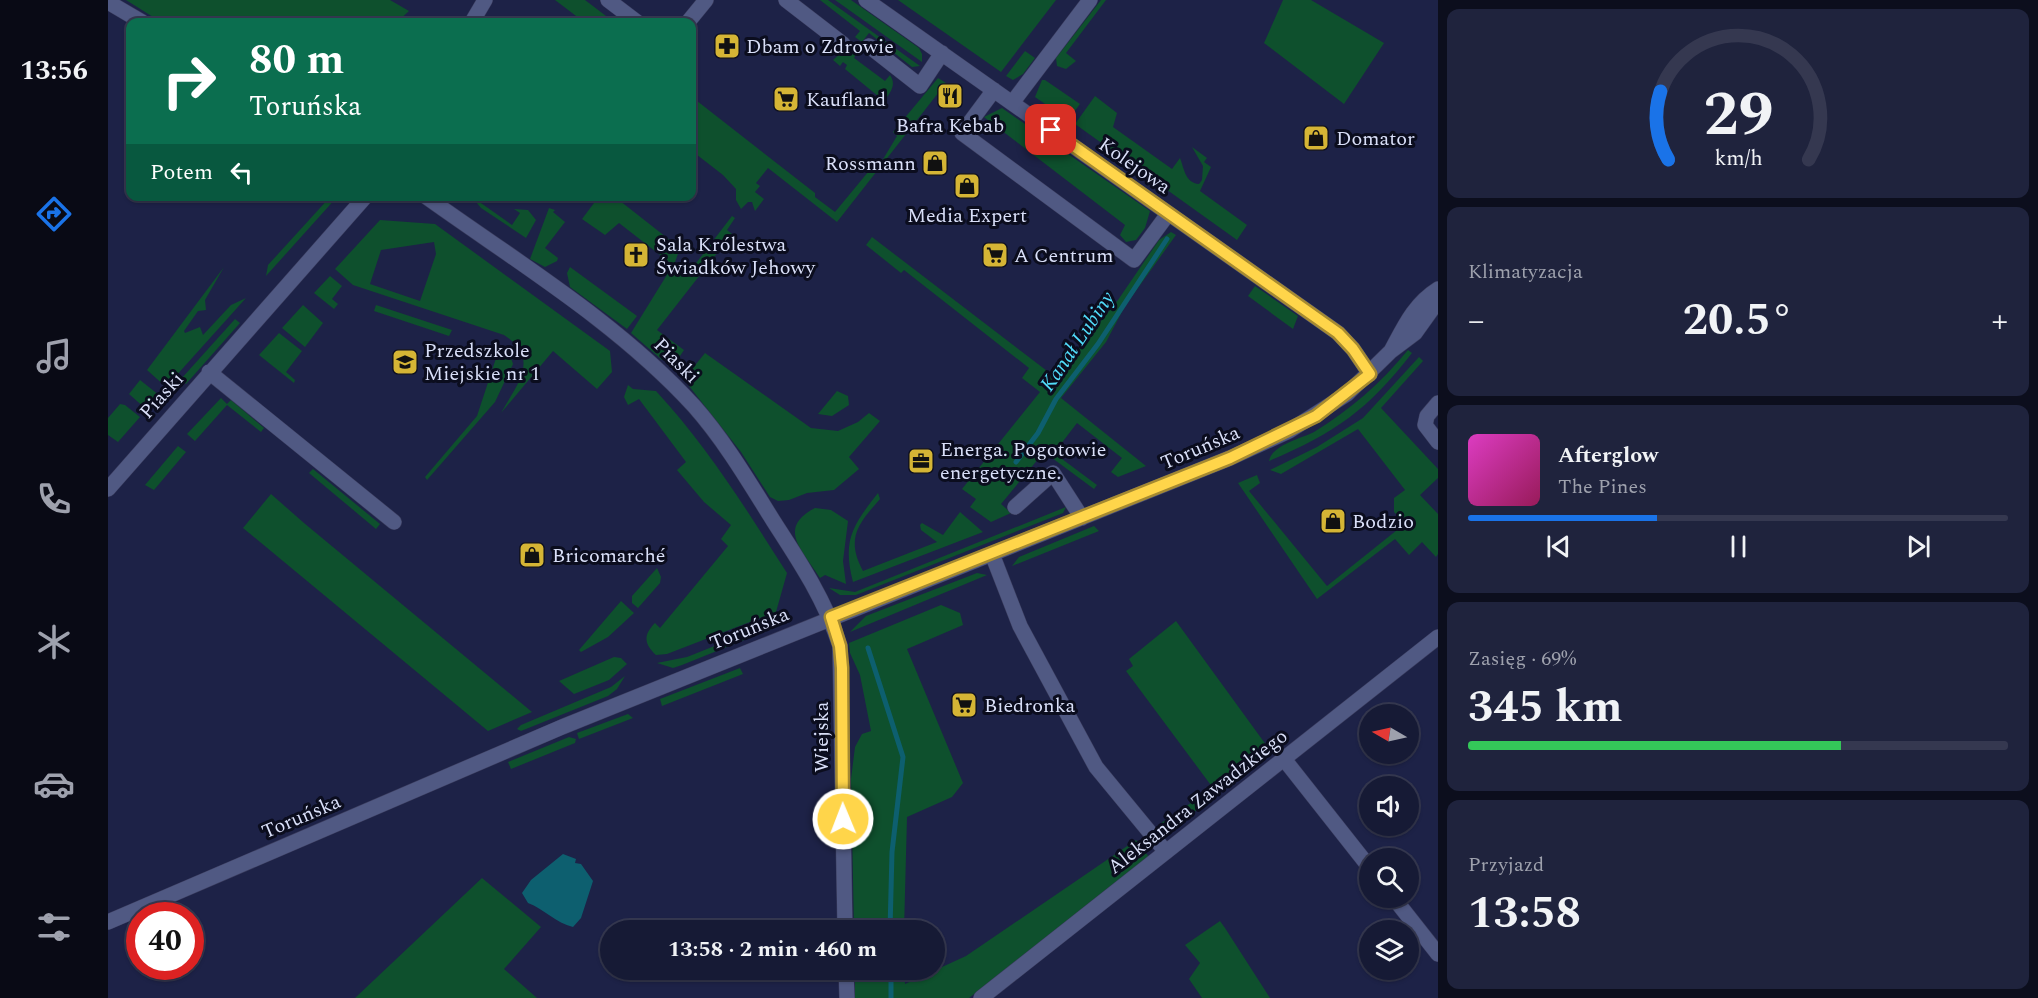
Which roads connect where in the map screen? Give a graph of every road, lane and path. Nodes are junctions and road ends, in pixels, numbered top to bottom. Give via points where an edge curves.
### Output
1 (485, 0) edge
2 (608, 0) edge
3 (706, 0) edge
4 (786, 0) edge
5 (866, 0) edge
6 (1090, 0) edge
7 (108, 2) edge
8 (135, 18) edge
9 (474, 18) edge
10 (632, 18) edge
11 (691, 18) edge
12 (843, 44) dead end
13 (868, 46) dead end
14 (942, 53) junction
15 (994, 90) junction
16 (1012, 103) junction
17 (362, 201) edge
18 (432, 201) edge
19 (1168, 214) junction
20 (1438, 289) edge
21 (1438, 302) edge
22 (1392, 351) junction
23 (209, 372) junction
24 (1370, 374) junction
25 (1438, 404) edge
26 (1438, 442) edge
27 (108, 489) edge
28 (1015, 507) dead end
29 (1082, 518) junction
30 (394, 522) dead end
31 (992, 554) junction
32 (831, 617) junction
33 (1438, 637) edge
34 (1284, 759) junction
35 (1166, 852) junction
36 (1359, 854) edge
37 (1402, 908) edge
38 (845, 920) edge
39 (108, 922) edge
40 (1438, 954) edge
41 (846, 980) edge
42 (847, 998) edge
43 (981, 998) edge

1 - 9 street
2 - 10 street
3 - 11 street
4 - 12 street
5 - 14 street, Kolejowa
6 - 16 street
7 - 8 street
13 - 14 street via 920,86
14 - 15 street, Kolejowa
15 - 16 street, Kolejowa
15 - 19 street via 962,133 1134,260
16 - 19 street, Kolejowa
17 - 23 street, Piaski
18 - 32 street, Piaski via 623,338 669,380 728,450
19 - 24 street, Kolejowa via 1338,333
20 - 22 street, Toruńska via 1426,297 1401,328
21 - 22 street, Toruńska via 1415,333
22 - 24 street, Toruńska
23 - 27 street, Piaski
23 - 30 street
24 - 29 street, Toruńska via 1289,431
25 - 26 street via 1425,422
28 - 29 street via 1053,473
29 - 31 street, Toruńska
31 - 32 street, Toruńska
31 - 35 street via 1020,626 1096,767
32 - 38 street, Wiejska via 842,668
32 - 39 street, Toruńska via 449,774
33 - 34 street, Aleksandra Zawadzkiego
34 - 35 street, Aleksandra Zawadzkiego
34 - 36 street
35 - 43 street, Aleksandra Zawadzkiego
37 - 40 street
41 - 42 street

